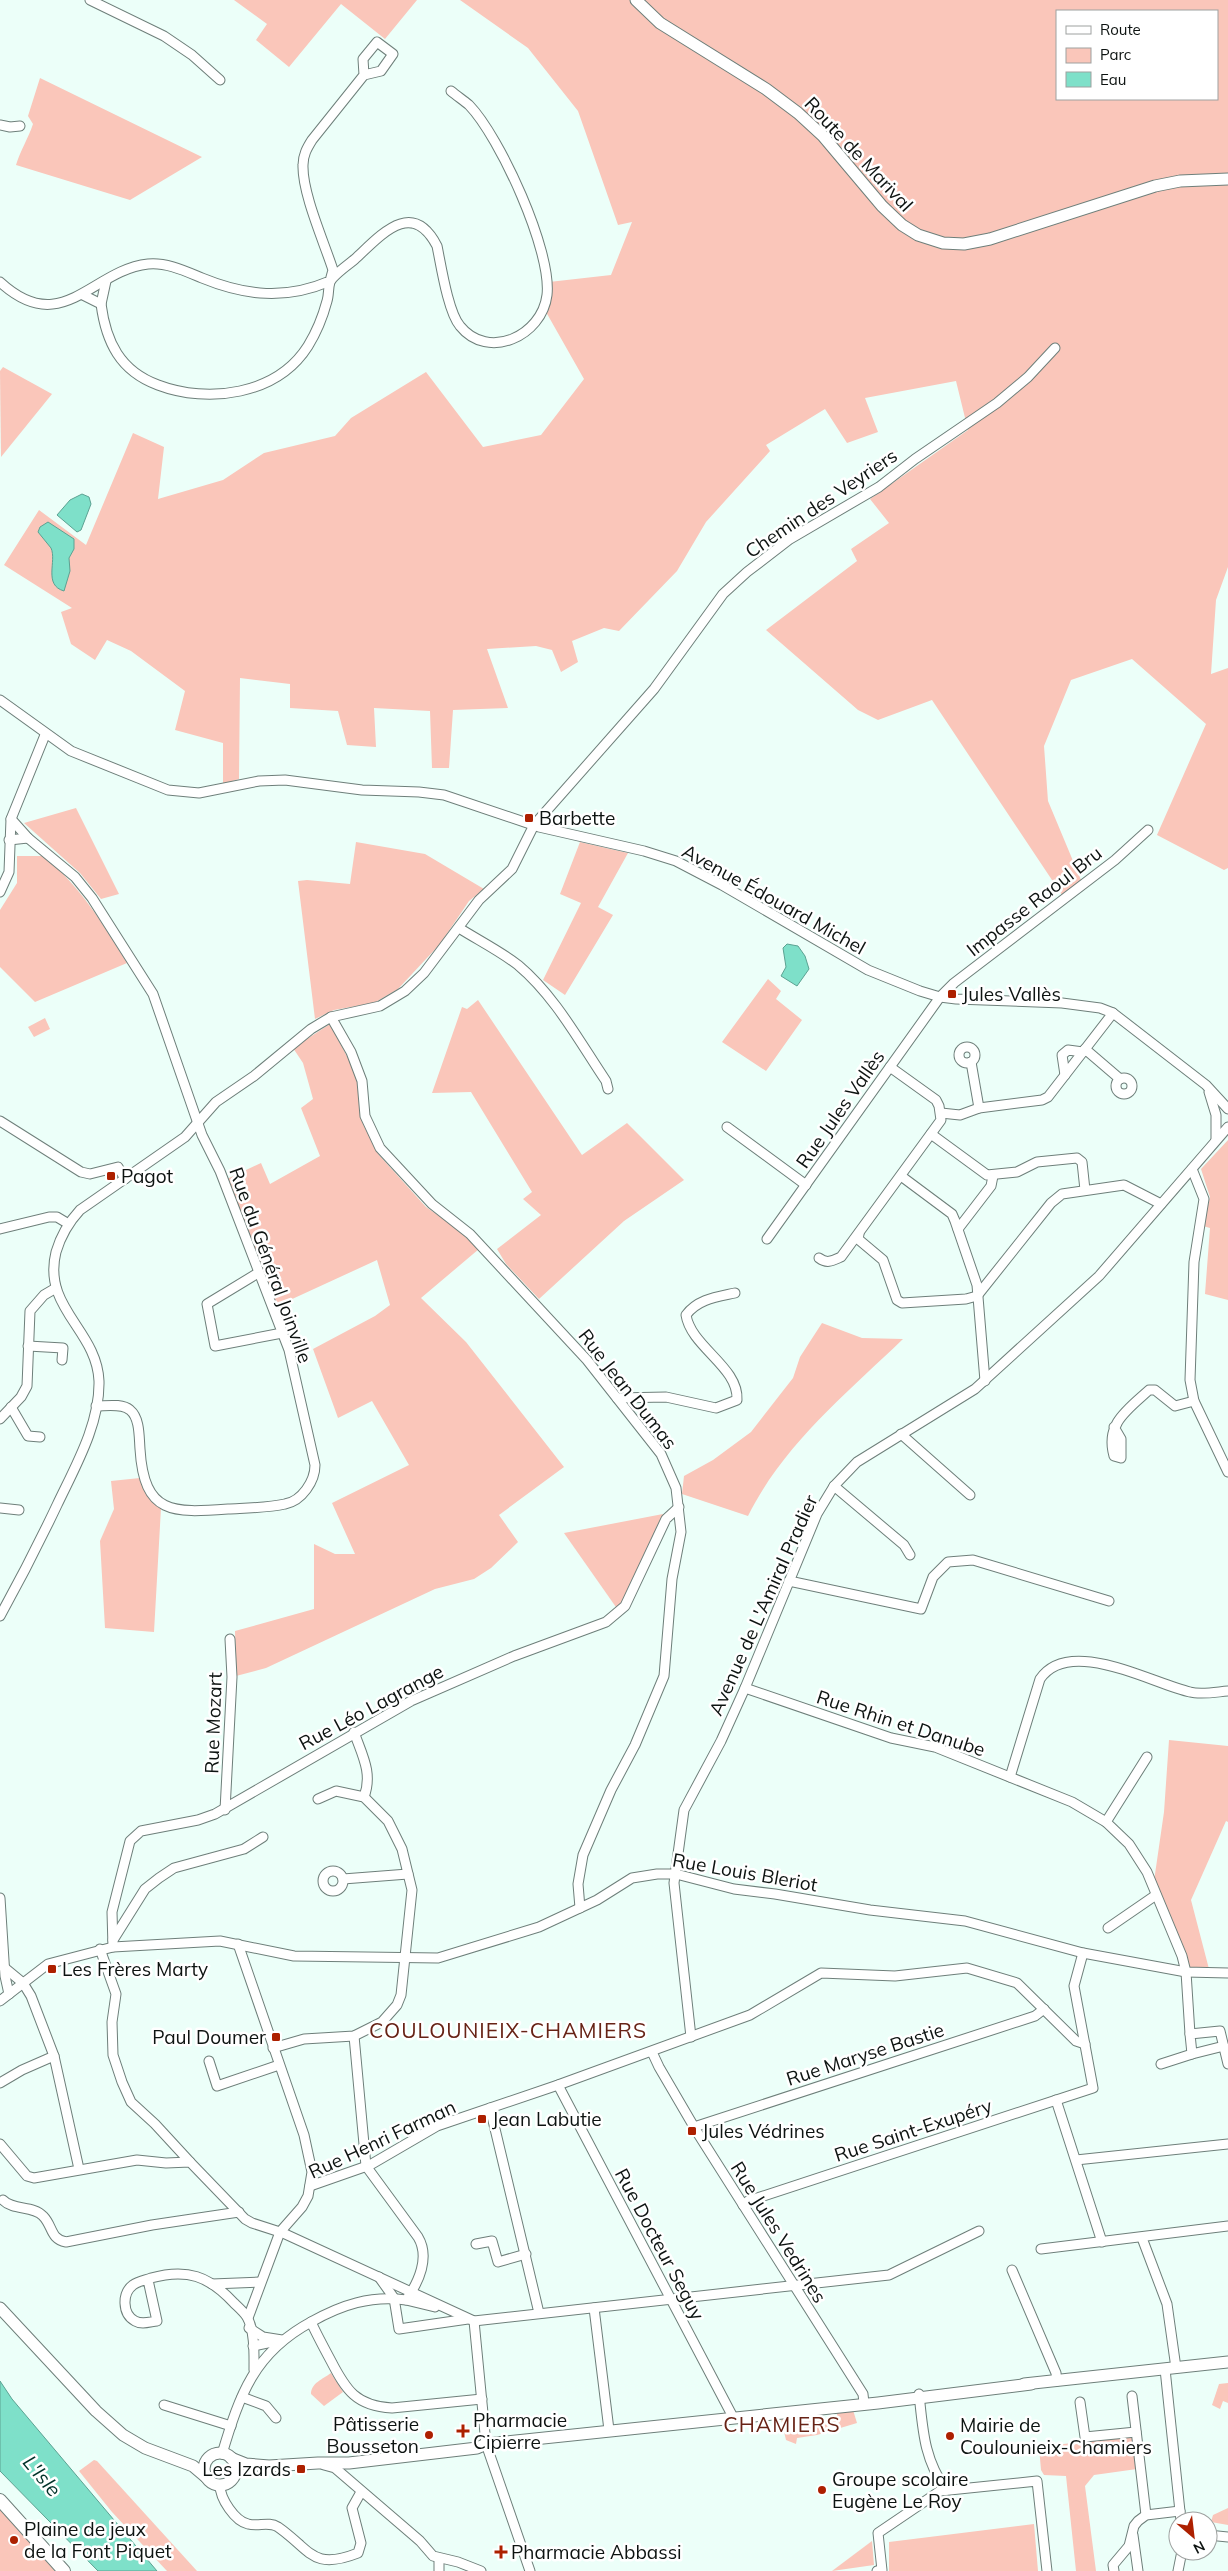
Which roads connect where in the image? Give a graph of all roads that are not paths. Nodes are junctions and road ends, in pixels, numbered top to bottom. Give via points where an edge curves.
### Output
1 (90, 0) edge
2 (636, 0) edge
3 (364, 75) dead end
4 (220, 80) dead end
5 (451, 91) dead end
6 (0, 125) edge
7 (20, 126) dead end
8 (1228, 179) edge
9 (106, 281) junction
10 (330, 281) junction
11 (0, 282) edge
12 (83, 295) junction
13 (101, 304) junction
14 (1056, 348) dead end
15 (0, 700) edge
16 (45, 735) junction
17 (11, 819) junction
18 (534, 825) junction
19 (1148, 830) dead end
20 (28, 838) junction
21 (9, 840) junction
22 (0, 892) edge
23 (459, 928) junction
24 (940, 997) junction
25 (1113, 1013) junction
26 (331, 1017) junction
27 (1084, 1051) junction
28 (972, 1062) dead end
29 (890, 1067) junction
30 (1065, 1075) junction
31 (1120, 1078) dead end
32 (1206, 1085) junction
33 (608, 1089) dead end
34 (979, 1108) junction
35 (1228, 1109) edge
36 (941, 1113) junction
37 (0, 1121) edge
38 (198, 1122) junction
39 (727, 1127) dead end
40 (1228, 1127) edge
41 (931, 1134) junction
42 (1216, 1140) junction
43 (1192, 1169) junction
44 (901, 1176) junction
45 (993, 1176) junction
46 (126, 1179) junction
47 (806, 1185) junction
48 (1085, 1190) junction
49 (1162, 1204) junction
50 (67, 1223) junction
51 (0, 1229) edge
52 (958, 1229) junction
53 (859, 1234) junction
54 (767, 1239) dead end
55 (819, 1258) dead end
56 (258, 1273) junction
57 (56, 1288) junction
58 (735, 1293) dead end
59 (977, 1296) junction
60 (282, 1333) junction
61 (28, 1346) junction
62 (62, 1360) dead end
63 (985, 1381) junction
64 (617, 1398) junction
65 (1194, 1401) junction
66 (96, 1406) junction
67 (11, 1407) junction
68 (0, 1419) edge
69 (1114, 1427) dead end
70 (901, 1434) junction
71 (40, 1437) dead end
72 (1228, 1472) edge
73 (834, 1486) junction
74 (970, 1495) dead end
75 (679, 1507) junction
76 (0, 1508) edge
77 (20, 1510) dead end
78 (910, 1555) dead end
79 (789, 1581) junction
80 (1109, 1601) dead end
81 (0, 1616) edge
82 (230, 1639) dead end
83 (745, 1688) junction
84 (1228, 1691) edge
85 (354, 1732) junction
86 (1147, 1757) dead end
87 (1010, 1777) junction
88 (364, 1797) junction
89 (318, 1799) dead end
90 (225, 1810) junction
91 (1106, 1822) junction
92 (263, 1837) dead end
93 (408, 1874) junction
94 (676, 1874) junction
95 (343, 1879) dead end
96 (1156, 1896) junction
97 (0, 1898) edge
98 (580, 1908) junction
99 (1108, 1928) dead end
100 (113, 1943) junction
101 (238, 1944) junction
102 (100, 1949) junction
103 (1082, 1953) junction
104 (405, 1959) junction
105 (2, 1966) edge
106 (1186, 1972) junction
107 (1228, 1974) edge
108 (23, 1983) junction
109 (9, 1994) junction
110 (0, 2001) edge
111 (1044, 2008) junction
112 (1190, 2034) junction
113 (354, 2036) junction
114 (691, 2036) junction
115 (1085, 2044) junction
116 (1224, 2046) junction
117 (273, 2048) junction
118 (652, 2052) junction
119 (1192, 2054) junction
120 (54, 2056) junction
121 (209, 2061) dead end
122 (1160, 2064) dead end
123 (1228, 2064) edge
124 (279, 2065) junction
125 (0, 2083) edge
126 (558, 2086) junction
127 (1056, 2100) junction
128 (490, 2108) junction
129 (694, 2127) junction
130 (0, 2144) edge
131 (1228, 2144) edge
132 (1076, 2160) junction
133 (190, 2162) junction
134 (366, 2166) junction
135 (79, 2169) junction
136 (310, 2186) junction
137 (3, 2200) dead end
138 (743, 2205) junction
139 (239, 2212) junction
140 (1228, 2226) edge
141 (979, 2230) dead end
142 (280, 2232) junction
143 (1142, 2238) junction
144 (1102, 2242) junction
145 (476, 2244) dead end
146 (1041, 2249) dead end
147 (526, 2254) junction
148 (1012, 2270) dead end
149 (379, 2277) junction
150 (148, 2280) junction
151 (260, 2282) junction
152 (212, 2284) junction
153 (794, 2286) junction
154 (412, 2291) junction
155 (394, 2298) junction
156 (406, 2300) junction
157 (672, 2300) junction
158 (0, 2308) edge
159 (594, 2308) junction
160 (447, 2309) junction
161 (539, 2313) junction
162 (248, 2318) junction
163 (471, 2320) junction
164 (311, 2322) junction
165 (249, 2328) junction
166 (282, 2340) junction
167 (253, 2346) junction
168 (1228, 2362) edge
169 (1170, 2368) junction
170 (254, 2370) junction
171 (1057, 2381) junction
172 (919, 2396) junction
173 (1132, 2396) dead end
174 (242, 2398) junction
175 (482, 2399) junction
176 (1080, 2402) dead end
177 (864, 2403) junction
178 (164, 2405) dead end
179 (733, 2417) junction
180 (276, 2418) dead end
181 (231, 2426) junction
182 (609, 2430) junction
183 (1136, 2432) junction
184 (486, 2444) junction
185 (154, 2451) junction
186 (222, 2456) junction
187 (318, 2462) junction
188 (269, 2466) junction
189 (206, 2477) junction
190 (234, 2477) junction
191 (220, 2485) junction
192 (946, 2490) junction
193 (361, 2492) junction
194 (0, 2500) edge
195 (1180, 2511) edge
196 (1168, 2512) edge
197 (1146, 2515) junction
198 (1133, 2532) junction
199 (439, 2559) junction
200 (1113, 2568) edge
201 (64, 2571) edge
202 (439, 2571) edge
203 (481, 2571) edge
204 (530, 2571) edge
205 (877, 2571) edge
206 (1047, 2571) edge
207 (1138, 2571) edge

1 - 4 street via 169,40
2 - 8 main road, Route de Marival via 660,23 766,89 798,113 830,144 895,220 935,241 964,244 990,239 1142,189 1180,181
3 - 10 street via 305,151 304,182 333,270
5 - 10 street via 469,106 491,138 528,215 546,278 545,302 536,322 526,332 501,342 485,342 466,332 454,317 437,246 425,228 410,222 383,232
6 - 7 street
9 - 10 street via 129,267 150,264 171,266 244,292 266,295 305,290
9 - 12 street
9 - 13 street
10 - 13 street via 327,302 314,333 296,361 263,384 226,394 176,392 133,373 121,362 110,344
11 - 12 street via 18,296 44,303 60,303
12 - 13 street
14 - 18 street, Chemin des Veyriers via 997,404 879,487 813,524 747,572 716,602 654,689
15 - 16 street, Avenue Édouard Michel
16 - 17 street
16 - 18 street, Avenue Édouard Michel via 78,754 181,793 285,780 362,790 419,792 444,795
17 - 20 street, Rue du Général Joinville
17 - 21 street
18 - 23 street, Chemin des Veyriers via 512,869 479,900
18 - 24 street, Avenue Édouard Michel via 644,851 676,862 722,884 868,970
19 - 24 street, Impasse Raoul Bru via 1115,860
20 - 21 street
20 - 38 street, Rue du Général Joinville via 75,877 92,898 153,994
21 - 22 street via 9,872
23 - 26 street, Chemin des Veyriers via 424,973 405,991 380,1006
23 - 33 street via 516,964 534,980 552,1000 606,1081
24 - 25 street, Avenue Édouard Michel via 1082,1004
24 - 29 street, Rue Jules Vallès
25 - 27 street
25 - 32 street, Avenue Édouard Michel
26 - 38 street, Chemin des Veyriers via 216,1102
26 - 64 street, Rue Jean Dumas via 351,1052 362,1081 370,1132 388,1160 432,1204 470,1234 580,1352
27 - 30 street
27 - 30 street via 1068,1050 1062,1055
27 - 31 street
28 - 34 street
29 - 36 street via 936,1100
29 - 47 street, Rue Jules Vallès
30 - 34 street via 1042,1100
32 - 35 street, Avenue Édouard Michel
32 - 42 street via 1213,1103
34 - 36 street via 960,1115
36 - 41 street via 940,1123
37 - 46 street via 81,1172 90,1174 118,1168
38 - 46 street, Chemin des Veyriers via 185,1136
38 - 56 street, Rue du Général Joinville
39 - 47 street
40 - 42 street, Avenue de L'Amiral Pradier
41 - 44 street
41 - 45 street via 987,1175
42 - 43 street, Avenue de L'Amiral Pradier
43 - 49 street, Avenue de L'Amiral Pradier
43 - 65 street via 1204,1199 1194,1262 1190,1380
44 - 52 street via 952,1214
44 - 53 street
45 - 48 street via 1016,1172 1037,1162 1077,1158 1082,1162
45 - 52 street via 991,1186
46 - 50 street, Chemin des Veyriers via 80,1210
47 - 54 street, Rue Jules Vallès
48 - 49 street via 1124,1185
48 - 59 street via 1058,1196
49 - 63 street, Avenue de L'Amiral Pradier via 1100,1276
50 - 51 street via 57,1217 49,1217
50 - 57 street via 53,1264
52 - 59 street
53 - 55 street via 841,1257 831,1262
53 - 59 street via 858,1239 886,1266 897,1300
56 - 60 street, Rue du Général Joinville
56 - 60 street via 207,1304 215,1346
57 - 61 street via 44,1294 30,1311
57 - 66 street via 72,1321 92,1349 99,1382
58 - 64 street via 706,1300 686,1314 698,1340 731,1378 737,1400 716,1408 666,1397
59 - 63 street
60 - 66 street, Rue du Général Joinville via 289,1350 315,1465 314,1478 302,1494 288,1504 186,1512 160,1503 144,1481 136,1419 123,1406
61 - 62 street via 63,1348
61 - 67 street via 27,1386
63 - 70 street, Avenue de L'Amiral Pradier
64 - 75 street, Rue Jean Dumas via 661,1454 670,1470
65 - 69 street via 1175,1406 1155,1390 1148,1390
65 - 72 street
66 - 81 street via 89,1436 72,1475
67 - 68 street
67 - 71 street via 28,1436
70 - 73 street, Avenue de L'Amiral Pradier via 857,1462
70 - 74 street
73 - 78 street via 904,1545
73 - 79 street, Avenue de L'Amiral Pradier via 817,1514
75 - 85 street, Rue Léo Lagrange via 666,1519 634,1590 615,1616 598,1627 514,1656 411,1700
75 - 98 street, Rue Jean Dumas via 681,1532 672,1579 664,1676 583,1854 578,1884
76 - 77 street
79 - 80 street via 921,1610 933,1577 948,1562 973,1560
79 - 83 street, Avenue de L'Amiral Pradier
82 - 90 street, Rue Mozart via 232,1677
83 - 87 street, Rue Rhin et Danube via 891,1738 935,1747
83 - 94 street, Avenue de L'Amiral Pradier via 721,1742 684,1810
84 - 87 street via 1192,1693 1109,1666 1082,1661 1059,1662 1045,1671 1040,1679
85 - 88 street via 369,1773
85 - 90 street, Rue Léo Lagrange
86 - 91 street
87 - 91 street, Rue Rhin et Danube via 1072,1802
88 - 89 street via 336,1791
88 - 93 street via 388,1821 402,1849
90 - 100 street, Rue Léo Lagrange via 198,1820 141,1831 130,1841 112,1912
91 - 96 street, Rue Rhin et Danube via 1130,1844 1147,1872
92 - 100 street via 244,1849 174,1868 158,1878 145,1889
93 - 95 street
93 - 104 street via 412,1890
94 - 98 street, Rue Louis Bleriot via 645,1874 632,1878
94 - 103 street, Rue Louis Bleriot via 734,1889 965,1921
94 - 114 street, Avenue de L'Amiral Pradier via 674,1883
96 - 99 street
96 - 106 street, Rue Rhin et Danube
97 - 105 street
98 - 104 street, Rue Louis Bleriot via 539,1927 446,1956
100 - 101 street, Rue Louis Bleriot
100 - 102 street, Rue Louis Bleriot
101 - 104 street, Rue Louis Bleriot via 294,1956
101 - 117 street
102 - 108 street, Rue Louis Bleriot via 48,1964
102 - 133 street via 116,1994 112,2022 113,2055 122,2082 131,2102
103 - 106 street, Rue Louis Bleriot
103 - 115 street via 1074,1986
104 - 113 street via 397,2005 382,2022
105 - 108 street
105 - 109 street
106 - 107 street, Rue Louis Bleriot
106 - 112 street, Rue Rhin et Danube
108 - 109 street, Rue Louis Bleriot
108 - 120 street
109 - 110 street, Rue Louis Bleriot
111 - 114 street, Rue Henri Farman via 1017,1983 967,1968 895,1976 821,1973 750,2015
111 - 115 street, Rue Henri Farman via 1076,2041
111 - 129 street, Rue Maryse Bastie via 1036,2016
112 - 116 street via 1220,2031
112 - 119 street, Rue Rhin et Danube
113 - 117 street via 304,2039
113 - 134 street
114 - 118 street, Rue Henri Farman
115 - 127 street, Rue Saint-Exupéry via 1093,2088
116 - 119 street
116 - 123 street
117 - 124 street
118 - 126 street, Rue Henri Farman
118 - 129 street, Rue Jules Vedrines
119 - 122 street
120 - 125 street
120 - 135 street
121 - 124 street via 217,2086
124 - 136 street via 311,2161
126 - 128 street, Rue Henri Farman
126 - 157 street, Rue Docteur Seguy
127 - 132 street
127 - 138 street, Rue Saint-Exupéry
128 - 134 street, Rue Henri Farman via 437,2126
128 - 147 street
129 - 138 street, Rue Jules Vedrines
130 - 135 street via 29,2177
131 - 132 street
132 - 144 street
133 - 135 street via 166,2164 137,2160
133 - 139 street
134 - 136 street, Rue Henri Farman
134 - 154 street via 421,2242 423,2260
136 - 142 street, Rue Henri Farman via 302,2207
137 - 139 street via 7,2205 44,2216 54,2236 66,2242 152,2224
138 - 153 street, Rue Jules Vedrines
139 - 142 street via 252,2224
140 - 143 street
141 - 153 street via 888,2275
142 - 149 street
142 - 151 street, Rue Henri Farman
143 - 144 street
143 - 169 street via 1167,2304
144 - 146 street
145 - 147 street via 492,2241 498,2262
147 - 161 street
148 - 171 street
149 - 154 street
149 - 155 street
150 - 150 street via 134,2284 125,2299 126,2310 133,2320 142,2323 157,2321
150 - 152 street via 169,2273 198,2276
151 - 152 street
151 - 162 street, Rue Henri Farman
152 - 162 street
153 - 157 street
153 - 177 street, Rue Jules Vedrines via 862,2394
154 - 156 street
154 - 160 street
155 - 156 street
155 - 163 street via 399,2329
155 - 164 street via 356,2302
156 - 160 street
157 - 159 street
157 - 179 street, Rue Docteur Seguy
158 - 185 main road via 113,2426 134,2442
159 - 161 street
159 - 182 street
160 - 163 street
161 - 163 street
162 - 165 street
163 - 175 street
164 - 166 street
164 - 175 street via 342,2382 364,2403 392,2408
165 - 166 street via 263,2337
165 - 167 street
166 - 167 street
166 - 170 street
167 - 170 street
168 - 169 main road
169 - 171 main road
169 - 195 street
170 - 174 street
171 - 172 main road
172 - 177 main road
172 - 192 street via 930,2462
173 - 183 street
174 - 180 street via 266,2406
174 - 181 street
175 - 184 street
176 - 183 street via 1085,2437
177 - 179 main road
178 - 181 street
179 - 182 main road
181 - 186 street
182 - 184 main road
183 - 197 street
184 - 187 main road via 476,2442
184 - 204 street
185 - 186 main road via 196,2458
185 - 189 main road via 193,2466
186 - 188 main road via 246,2464
186 - 189 main road via 204,2468
186 - 190 main road via 236,2467
187 - 188 main road
187 - 193 street via 335,2468
188 - 190 main road
189 - 191 main road
190 - 191 main road
191 - 193 street via 224,2500 244,2523 278,2527 318,2563 335,2564 358,2553 361,2543 352,2508
192 - 205 street via 878,2533 882,2570
192 - 206 street via 1037,2480
193 - 199 street
194 - 201 main road
196 - 197 street
197 - 198 street via 1134,2526
198 - 200 street via 1129,2546
198 - 207 street
199 - 202 street
199 - 203 street

